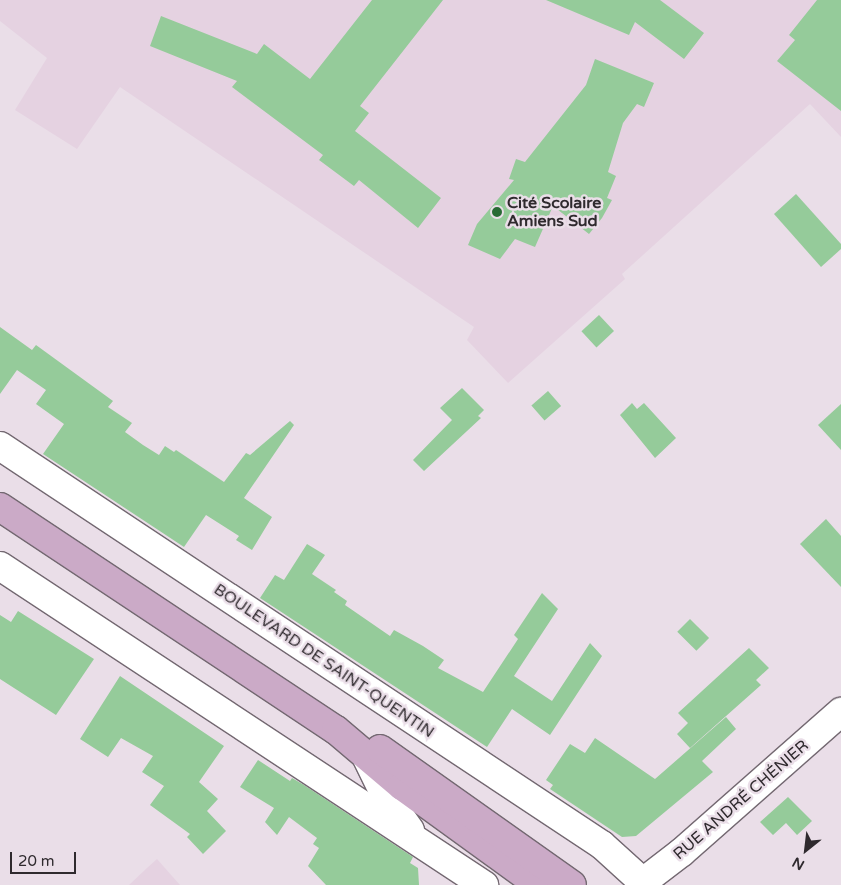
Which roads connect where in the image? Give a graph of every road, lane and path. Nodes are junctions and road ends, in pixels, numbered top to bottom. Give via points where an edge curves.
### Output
1 (0, 446) edge
2 (0, 507) edge
3 (0, 566) edge
4 (841, 712) edge
5 (336, 730) junction
6 (365, 754) junction
7 (421, 844) junction
8 (642, 884) edge
9 (484, 885) edge
10 (539, 885) edge
11 (572, 885) edge

1 - 8 street, BOULEVARD DE SAINT-QUENTIN via 602,845
2 - 5 main road
3 - 7 street
4 - 8 street, RUE ANDRÉ CHÉNIER
5 - 6 main road
5 - 11 main road via 385,751
6 - 7 street via 385,794
6 - 10 main road via 402,786
7 - 9 street

